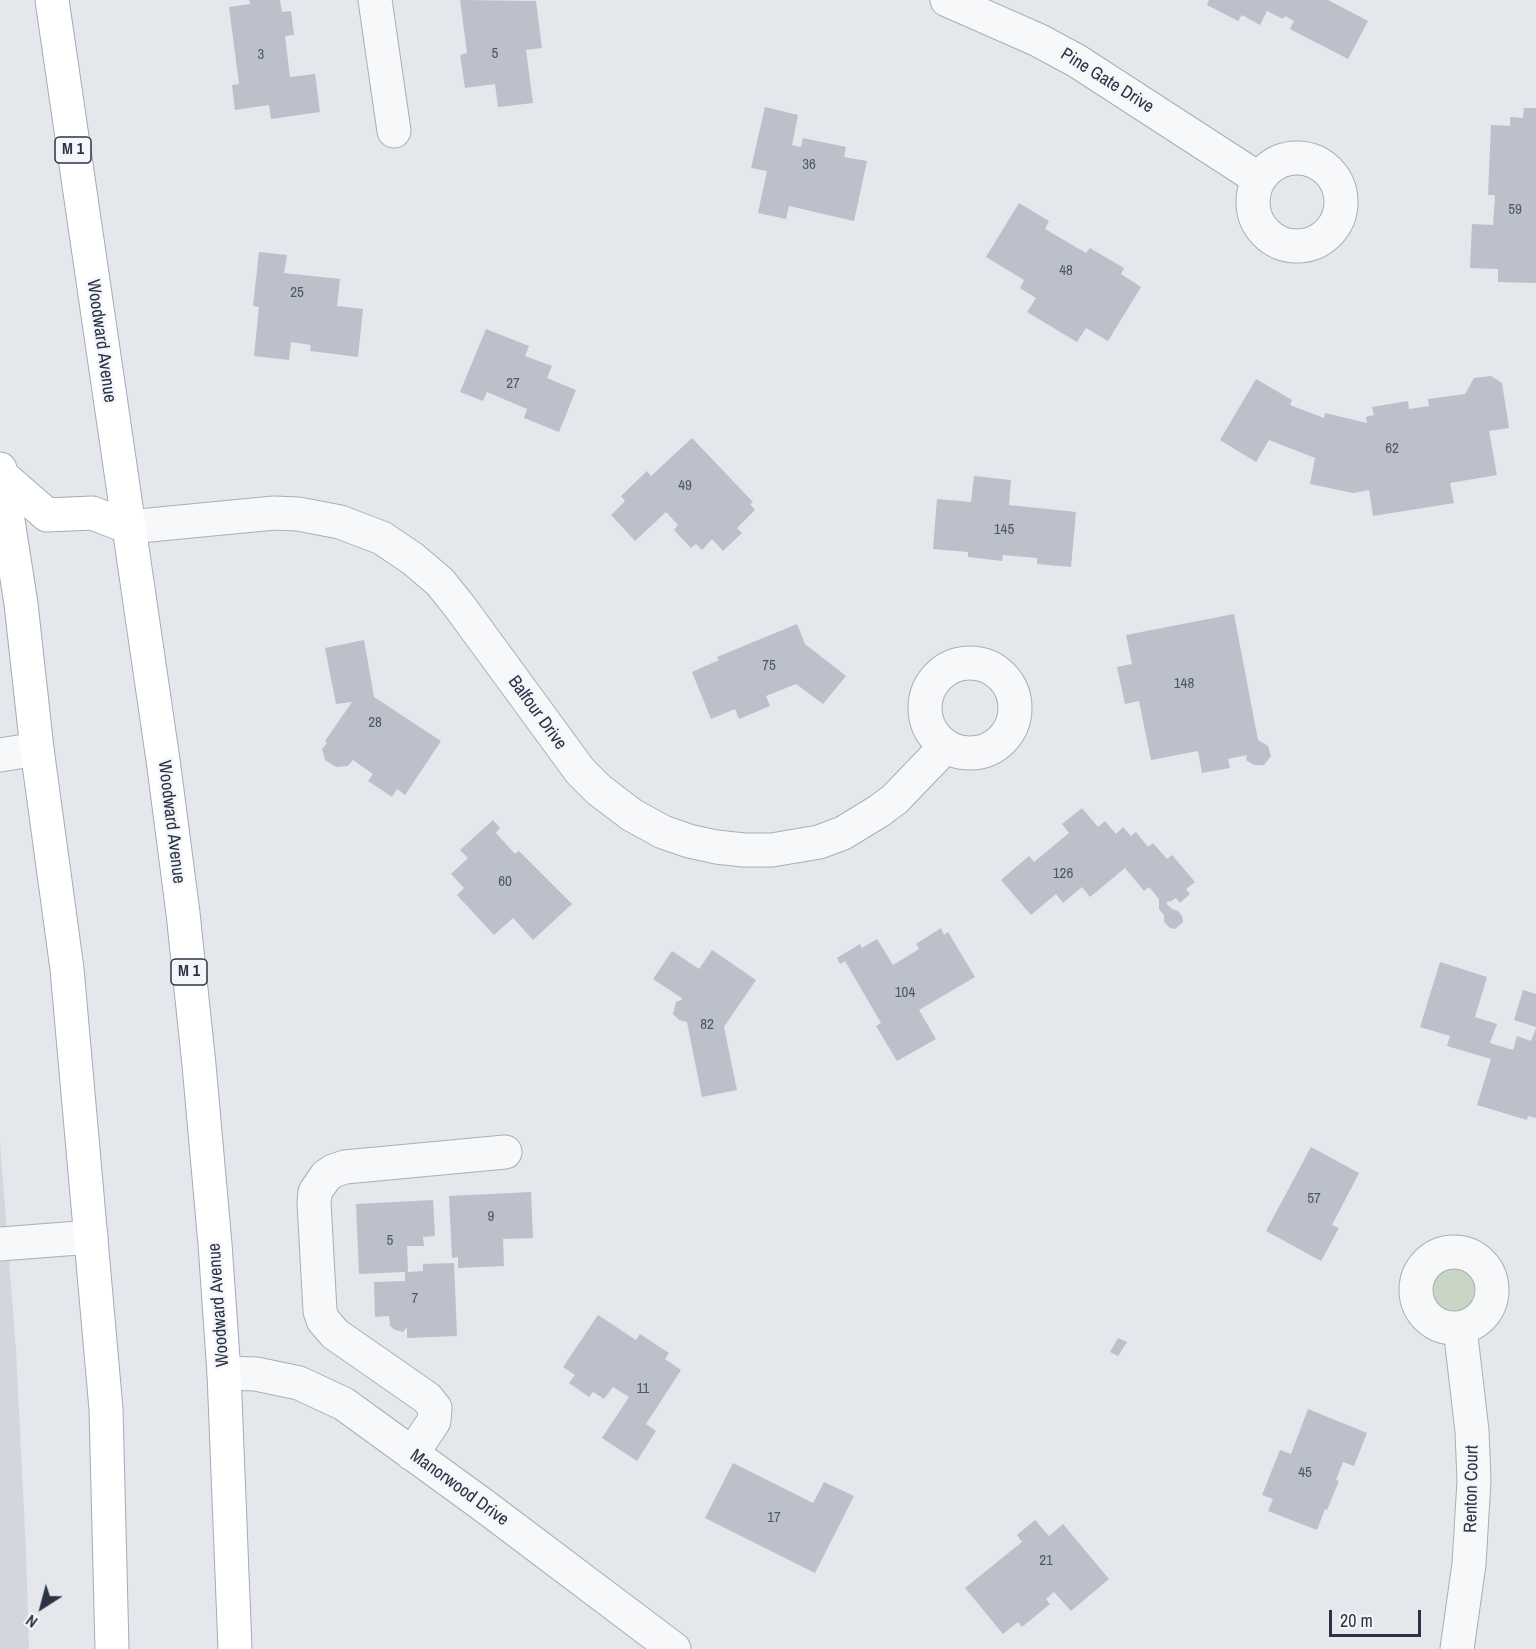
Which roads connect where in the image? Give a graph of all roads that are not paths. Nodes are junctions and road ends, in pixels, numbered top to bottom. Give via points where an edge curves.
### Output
1 (52, 0) edge
2 (375, 0) edge
3 (947, 0) edge
4 (394, 131) dead end
5 (1259, 178) dead end
6 (0, 472) edge
7 (129, 528) junction
8 (945, 747) dead end
9 (37, 749) junction
10 (0, 755) edge
11 (506, 1152) dead end
12 (91, 1237) junction
13 (0, 1244) edge
14 (1460, 1328) dead end
15 (224, 1373) junction
16 (412, 1454) junction
17 (112, 1649) edge
18 (235, 1649) edge
19 (674, 1649) edge
20 (1457, 1649) edge

1 - 7 main road, Woodward Avenue / M 1
2 - 4 street
3 - 5 street, Pine Gate Drive via 1077,61
6 - 7 main road via 47,515 92,513
6 - 9 main road via 21,604
7 - 8 street, Balfour Drive via 274,513 319,517 382,538 440,582 592,783 632,815 689,841 744,850 819,842 843,833 895,799
7 - 15 main road, Woodward Avenue / M 1 via 185,936
9 - 10 street
9 - 12 main road via 67,969
11 - 16 street via 345,1167 326,1176 315,1192 323,1320 335,1334 427,1398 435,1408 434,1421
12 - 13 street
12 - 17 main road via 106,1409
14 - 20 street, Renton Court via 1474,1481 1469,1564
15 - 16 street, Manorwood Drive via 256,1374 299,1383 344,1404
15 - 18 main road, Woodward Avenue / M 1
16 - 19 street, Manorwood Drive

